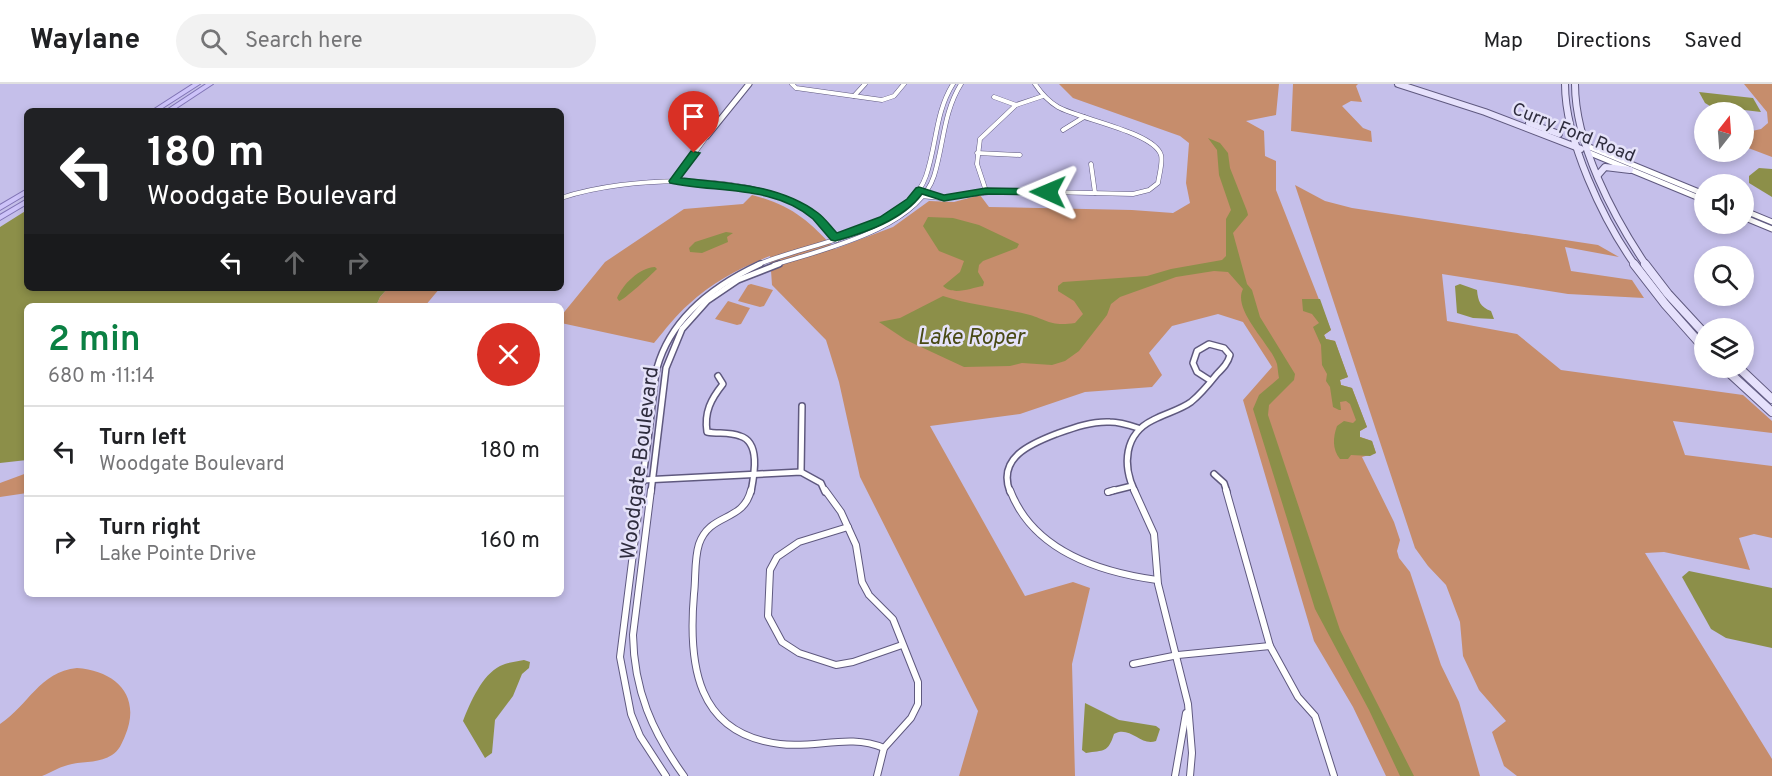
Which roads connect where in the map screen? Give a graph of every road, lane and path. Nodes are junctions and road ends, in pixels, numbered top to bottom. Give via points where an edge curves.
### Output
1 (196, 84) edge
2 (210, 84) edge
3 (749, 84) edge
4 (792, 84) edge
5 (825, 84) edge
6 (866, 84) edge
7 (904, 84) edge
8 (953, 84) edge
9 (961, 84) edge
10 (1035, 84) edge
11 (1398, 84) edge
12 (1412, 84) edge
13 (1565, 84) edge
14 (1575, 84) edge
15 (819, 91) junction
16 (854, 96) junction
17 (1043, 96) junction
18 (994, 97) dead end
19 (1016, 105) junction
20 (159, 108) edge
21 (173, 108) edge
22 (1084, 117) junction
23 (1568, 119) junction
24 (1540, 127) junction
25 (1063, 130) dead end
26 (707, 136) joint
27 (1577, 144) junction
28 (1589, 149) junction
29 (977, 153) junction
30 (930, 154) junction
31 (938, 154) junction
32 (1020, 155) dead end
33 (1091, 164) dead end
34 (1630, 170) junction
35 (1598, 175) junction
36 (674, 181) junction
37 (1593, 190) junction
38 (1694, 190) edge
39 (986, 191) junction
40 (918, 192) junction
41 (24, 193) edge
42 (1095, 193) junction
43 (926, 194) junction
44 (1694, 196) edge
45 (564, 197) edge
46 (24, 203) edge
47 (0, 208) edge
48 (1754, 215) edge
49 (0, 218) edge
50 (1754, 222) edge
51 (1772, 222) edge
52 (1772, 229) edge
53 (837, 240) junction
54 (1638, 254) junction
55 (1626, 255) junction
56 (1684, 311) junction
57 (1694, 322) edge
58 (1694, 337) edge
59 (666, 370) junction
60 (657, 371) junction
61 (718, 376) dead end
62 (1735, 378) edge
63 (1749, 378) edge
64 (1210, 381) junction
65 (1772, 399) edge
66 (802, 406) dead end
67 (1772, 412) edge
68 (1138, 428) junction
69 (646, 450) junction
70 (656, 450) junction
71 (801, 472) junction
72 (1214, 474) dead end
73 (753, 475) junction
74 (643, 480) junction
75 (653, 480) junction
76 (1132, 486) junction
77 (1108, 492) dead end
78 (848, 527) junction
79 (1157, 580) junction
80 (902, 645) junction
81 (1270, 646) junction
82 (633, 655) junction
83 (1178, 655) junction
84 (620, 657) junction
85 (633, 663) junction
86 (1133, 664) dead end
87 (621, 666) junction
88 (1187, 709) junction
89 (884, 748) junction
90 (666, 776) edge
91 (684, 776) edge
92 (877, 776) edge
93 (1175, 776) edge
94 (1190, 776) edge
95 (1334, 776) edge

1 - 20 main road
2 - 21 main road
3 - 26 street
4 - 15 street
5 - 15 street
6 - 16 street
7 - 16 street via 890,99
8 - 30 street via 941,102
9 - 31 street via 949,102
10 - 17 street
11 - 27 main road, Curry Ford Road
12 - 24 main road, Curry Ford Road
13 - 23 main road
14 - 28 main road via 1575,105
15 - 16 street
17 - 19 street
17 - 22 street
18 - 19 street
19 - 29 street via 986,131
22 - 25 street
22 - 42 street via 1142,138 1155,146 1161,156 1155,187 1142,194
23 - 24 main road via 1560,128
23 - 27 main road
24 - 27 main road, Curry Ford Road
26 - 36 street
27 - 28 main road, Curry Ford Road
27 - 37 main road
28 - 34 street, Curry Ford Road
28 - 35 main road
28 - 38 street, Curry Ford Road
29 - 32 street
29 - 39 street
30 - 31 street
30 - 40 street
31 - 43 street
33 - 42 street
34 - 35 main road via 1605,167
34 - 44 street, Curry Ford Road
35 - 54 main road via 1614,214
36 - 45 street via 622,183
36 - 53 street via 748,189 783,198 815,216
37 - 54 main road via 1622,242
37 - 55 main road
39 - 42 street
39 - 43 street via 944,198
40 - 43 street
40 - 53 street, Woodgate Boulevard via 902,209
41 - 47 main road
43 - 53 street, Woodgate Boulevard via 889,223
46 - 49 main road
48 - 51 street
50 - 52 street
53 - 59 street, Woodgate Boulevard via 728,286 684,328 670,352
53 - 60 street, Woodgate Boulevard via 758,263 701,297 669,337
54 - 56 main road
55 - 56 main road via 1638,261 1672,305
55 - 58 main road
56 - 57 main road
59 - 60 street
59 - 70 street, Woodgate Boulevard
60 - 69 street, Woodgate Boulevard
61 - 73 street via 723,384 705,412 707,432 749,440 753,447
62 - 67 main road
63 - 65 main road
64 - 64 street via 1230,355 1224,348 1209,344 1198,350 1193,364
64 - 68 street via 1190,402
66 - 71 street
68 - 76 street via 1129,442 1127,460
68 - 79 street via 1105,420 1034,442 1012,459 1006,472 1007,486 1032,528 1068,555 1115,573
69 - 70 street
69 - 74 street, Woodgate Boulevard
70 - 75 street, Woodgate Boulevard
71 - 73 street
71 - 78 street via 821,483
72 - 81 street via 1224,483
73 - 75 street
73 - 89 street via 751,498 706,530 697,554 691,635 692,660 700,687 725,722 756,739 806,745 853,739
74 - 75 street
74 - 84 street, Woodgate Boulevard
75 - 82 street, Woodgate Boulevard
76 - 77 street
76 - 79 street via 1155,536
78 - 80 street via 856,544 862,582 893,619
78 - 80 street via 799,542 777,557 769,578 768,616 782,642 799,653 836,665
79 - 83 street
80 - 89 street via 918,682 918,704 911,718
81 - 83 street
81 - 95 street via 1298,697 1315,716
82 - 84 street
82 - 85 street, Woodgate Boulevard
83 - 86 street
83 - 88 street
84 - 87 street, Woodgate Boulevard
85 - 87 street
85 - 91 street, Woodgate Boulevard via 637,687 654,733
87 - 90 street, Woodgate Boulevard via 631,714
88 - 93 street
88 - 94 street via 1192,742
89 - 92 street

